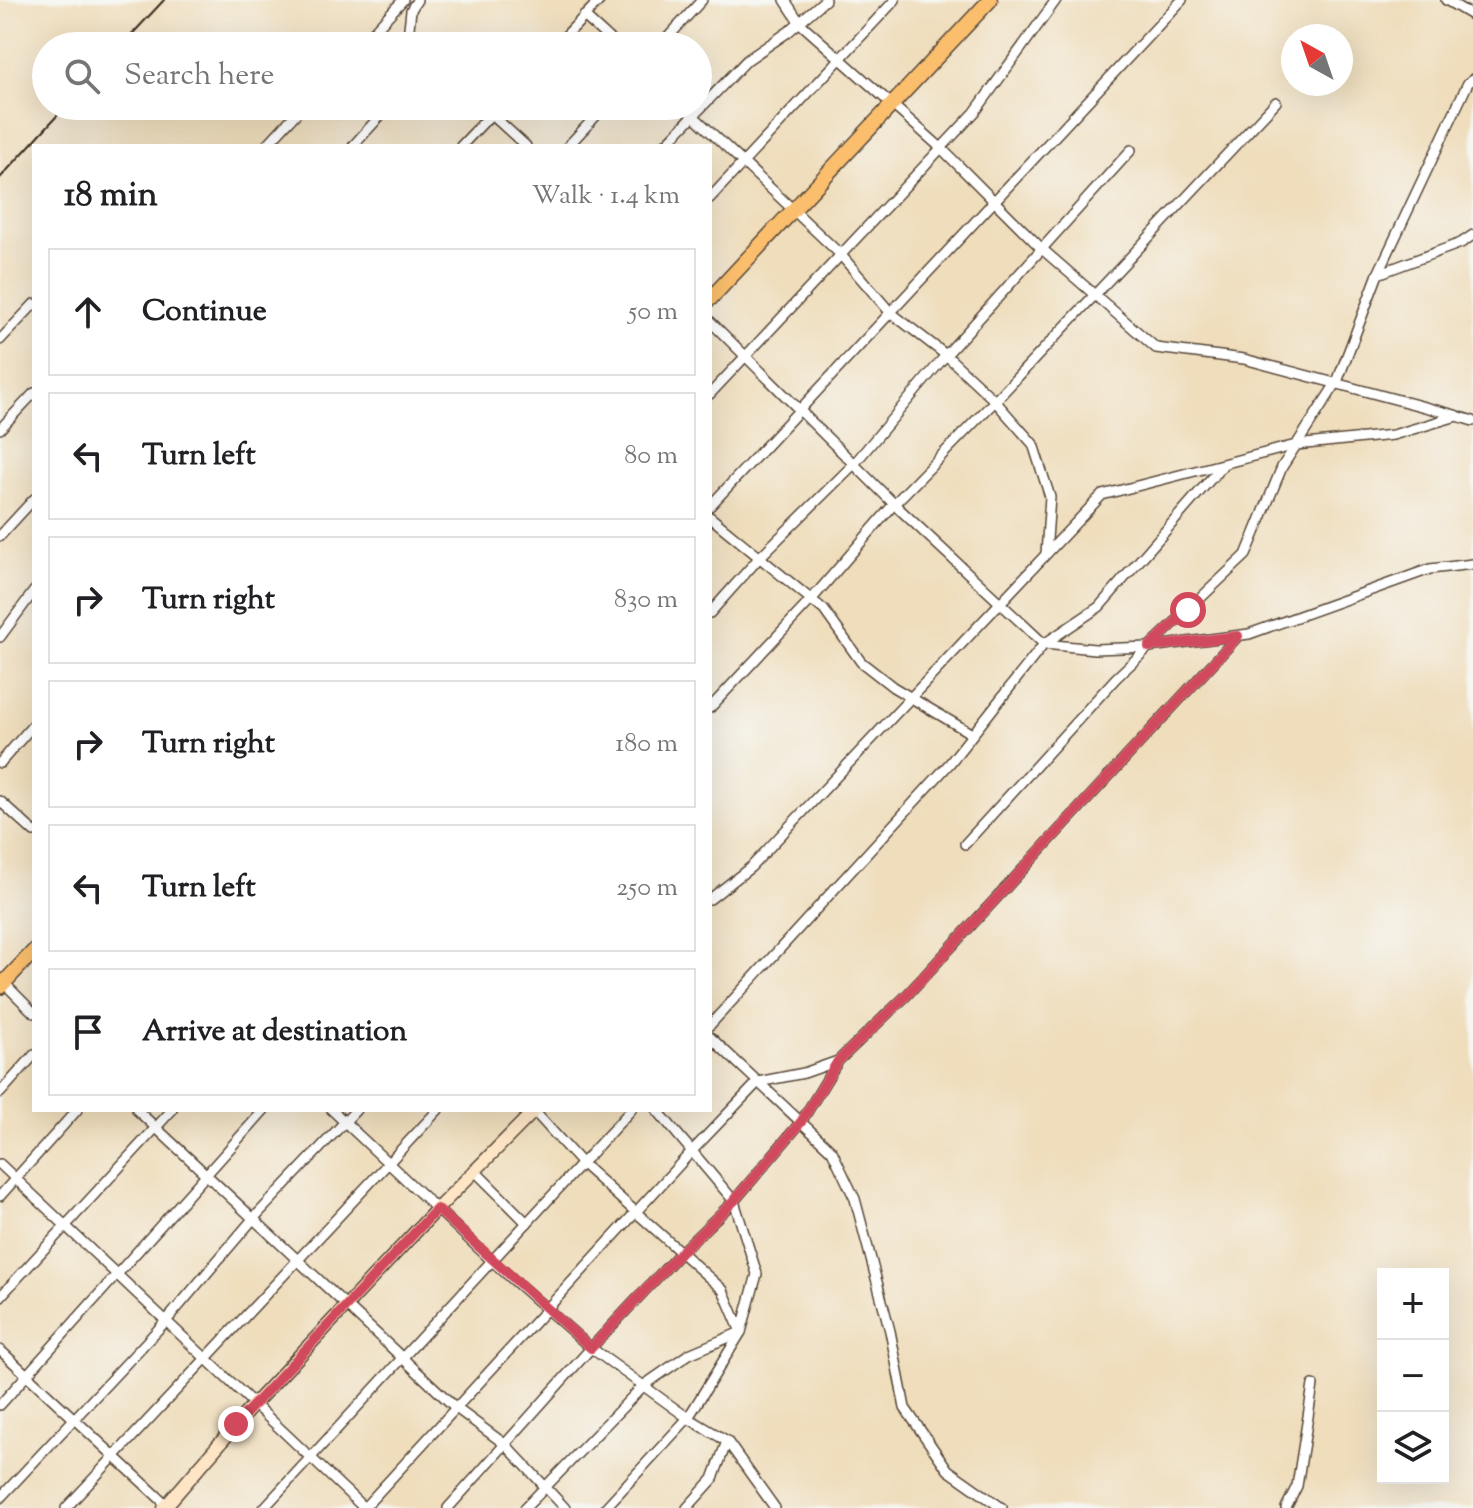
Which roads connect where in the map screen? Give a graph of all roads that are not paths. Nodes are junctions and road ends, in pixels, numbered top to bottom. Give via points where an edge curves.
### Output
1 (403, 0) edge
2 (417, 0) edge
3 (600, 0) edge
4 (702, 0) edge
5 (785, 0) edge
6 (825, 0) edge
7 (895, 0) edge
8 (990, 0) edge
9 (1056, 0) edge
10 (1182, 0) edge
11 (1446, 0) edge
12 (584, 16) junction
13 (1473, 16) edge
14 (800, 23) junction
15 (373, 32) edge
16 (409, 32) edge
17 (569, 32) edge
18 (602, 32) edge
19 (673, 32) edge
20 (840, 58) junction
21 (1473, 79) edge
22 (712, 96) edge
23 (1276, 102) dead end
24 (892, 104) junction
25 (290, 120) edge
26 (376, 120) edge
27 (485, 120) edge
28 (498, 120) edge
29 (592, 120) edge
30 (689, 120) edge
31 (699, 120) edge
32 (268, 144) edge
33 (355, 144) edge
34 (463, 144) edge
35 (524, 144) edge
36 (570, 144) edge
37 (666, 144) edge
38 (941, 148) junction
39 (1131, 150) dead end
40 (744, 162) junction
41 (712, 196) edge
42 (993, 201) junction
43 (794, 209) junction
44 (1473, 235) edge
45 (1042, 249) junction
46 (840, 254) junction
47 (1378, 274) junction
48 (1095, 294) junction
49 (712, 297) edge
50 (32, 306) edge
51 (890, 312) junction
52 (712, 323) edge
53 (0, 340) edge
54 (946, 355) junction
55 (744, 356) junction
56 (1337, 382) junction
57 (712, 392) edge
58 (32, 395) edge
59 (995, 401) junction
60 (799, 410) junction
61 (1457, 416) junction
62 (1473, 421) edge
63 (0, 429) edge
64 (1296, 445) junction
65 (854, 464) junction
66 (1224, 464) junction
67 (32, 501) edge
68 (712, 504) edge
69 (894, 504) junction
70 (712, 519) edge
71 (0, 536) edge
72 (1046, 554) junction
73 (759, 558) junction
74 (1473, 564) edge
75 (32, 594) edge
76 (811, 600) junction
77 (1000, 602) junction
78 (712, 611) edge
79 (1238, 636) junction
80 (0, 637) edge
81 (1044, 644) junction
82 (1149, 647) junction
83 (910, 698) junction
84 (712, 706) edge
85 (32, 726) edge
86 (972, 734) junction
87 (0, 763) edge
88 (0, 801) edge
89 (32, 830) edge
90 (965, 844) dead end
91 (712, 897) edge
92 (32, 953) edge
93 (1, 983) edge
94 (32, 1011) edge
95 (712, 1023) edge
96 (712, 1039) edge
97 (32, 1057) edge
98 (838, 1061) junction
99 (758, 1082) junction
100 (0, 1093) edge
101 (75, 1112) edge
102 (139, 1112) edge
103 (170, 1112) edge
104 (262, 1112) edge
105 (334, 1112) edge
106 (354, 1112) edge
107 (436, 1112) edge
108 (533, 1112) edge
109 (537, 1112) edge
110 (629, 1112) edge
111 (659, 1112) edge
112 (345, 1122) junction
113 (801, 1122) junction
114 (156, 1128) junction
115 (692, 1151) junction
116 (387, 1163) junction
117 (0, 1164) edge
118 (582, 1164) junction
119 (475, 1171) junction
120 (207, 1176) junction
121 (15, 1178) junction
122 (0, 1196) edge
123 (734, 1201) junction
124 (437, 1209) junction
125 (636, 1212) junction
126 (253, 1219) junction
127 (527, 1223) junction
128 (66, 1226) junction
129 (681, 1252) junction
130 (297, 1260) junction
131 (492, 1261) junction
132 (117, 1274) junction
133 (0, 1297) edge
134 (346, 1305) junction
135 (546, 1310) junction
136 (166, 1321) junction
137 (741, 1332) junction
138 (591, 1348) junction
139 (0, 1350) edge
140 (403, 1358) junction
141 (206, 1359) junction
142 (27, 1375) junction
143 (1313, 1385) dead end
144 (643, 1386) junction
145 (254, 1404) junction
146 (0, 1405) edge
147 (456, 1408) junction
148 (688, 1418) junction
149 (74, 1419) junction
150 (727, 1441) junction
151 (506, 1445) junction
152 (114, 1456) junction
153 (311, 1458) junction
154 (544, 1488) junction
155 (0, 1498) edge
156 (167, 1507) edge
157 (66, 1508) edge
158 (264, 1508) edge
159 (364, 1508) edge
160 (448, 1508) edge
161 (525, 1508) edge
162 (565, 1508) edge
163 (605, 1508) edge
164 (687, 1508) edge
165 (775, 1508) edge
166 (1002, 1508) edge
167 (1286, 1508) edge

1 - 15 street
2 - 16 street
3 - 12 street
4 - 19 street
5 - 14 street
6 - 14 street
7 - 20 street
8 - 24 main road
9 - 38 street via 975,112
10 - 42 street
11 - 13 street
12 - 17 street
12 - 18 street
14 - 20 street
14 - 22 street via 747,60
20 - 24 street
20 - 40 street
21 - 47 street
23 - 48 street
24 - 38 street
24 - 43 main road
25 - 32 street
26 - 33 street
27 - 34 street
28 - 35 street
29 - 36 street
30 - 37 street
31 - 40 street
38 - 42 street
38 - 46 street
39 - 45 street
40 - 41 street
40 - 43 street
42 - 45 street
42 - 51 street
43 - 46 street
43 - 49 main road
44 - 47 street
45 - 48 street
45 - 54 street
46 - 51 street
46 - 55 street
47 - 56 street
48 - 56 street via 1156,348 1244,359
48 - 59 street
50 - 53 street
51 - 54 street
51 - 60 street
52 - 55 street
54 - 59 street
54 - 65 street
55 - 57 street
55 - 60 street
56 - 61 street
56 - 64 street
58 - 63 street
59 - 69 street
59 - 72 street via 1033,444 1050,497
60 - 65 street
60 - 68 street
61 - 62 street
61 - 64 street via 1393,435
64 - 66 street
64 - 82 street via 1246,555
65 - 69 street
65 - 73 street
66 - 72 street via 1102,495
66 - 81 street via 1099,607
67 - 71 street
69 - 76 street
69 - 77 street
70 - 73 street
72 - 77 street
73 - 76 street
73 - 78 street
74 - 79 street via 1430,569
75 - 80 street
76 - 83 street via 838,627 861,662
76 - 84 street
77 - 81 street
77 - 83 street
79 - 82 street
79 - 98 street via 906,996
81 - 82 street
81 - 86 street
82 - 90 street
83 - 86 street
83 - 91 street via 751,867
85 - 87 street
86 - 95 street
88 - 89 street
92 - 93 main road
93 - 94 street
96 - 99 street
97 - 100 street
98 - 99 street
98 - 113 street
99 - 113 street
99 - 115 street
101 - 121 street
102 - 114 street
103 - 114 street
104 - 120 street
105 - 112 street
106 - 112 street
107 - 116 street
108 - 119 street
109 - 118 street
110 - 118 street
111 - 115 street
112 - 116 street
112 - 126 street
113 - 123 street
113 - 166 street via 832,1151 855,1199 905,1408 948,1470
114 - 120 street
114 - 128 street
115 - 123 street
115 - 125 street
116 - 124 street
116 - 130 street
117 - 121 street
118 - 125 street
118 - 127 street
119 - 124 street
119 - 127 street
120 - 126 street
120 - 132 street
121 - 122 street
121 - 128 street
123 - 129 street
123 - 137 street via 757,1274
124 - 131 street
124 - 134 street
125 - 129 street
125 - 135 street
126 - 130 street
126 - 136 street
127 - 131 street
128 - 132 street
128 - 133 street
129 - 137 street via 723,1290
129 - 138 street
130 - 134 street
130 - 141 street
131 - 135 street
131 - 140 street
132 - 136 street
132 - 142 street
134 - 140 street
134 - 145 street
135 - 138 street
135 - 147 street
136 - 141 street
136 - 149 street
137 - 144 street via 689,1354
137 - 148 street
138 - 144 street
138 - 151 street
139 - 142 street
140 - 147 street
140 - 153 street
141 - 145 street
141 - 152 street
142 - 146 street
142 - 149 street
143 - 167 street via 1297,1486
144 - 148 street
144 - 154 street
145 - 153 street
145 - 156 street
147 - 151 street
147 - 159 street
148 - 150 street
148 - 163 street
149 - 152 street
149 - 155 street
150 - 164 street via 713,1479
150 - 165 street
151 - 154 street
151 - 160 street
152 - 156 street
152 - 157 street
153 - 158 street
153 - 159 street
154 - 161 street
154 - 162 street

